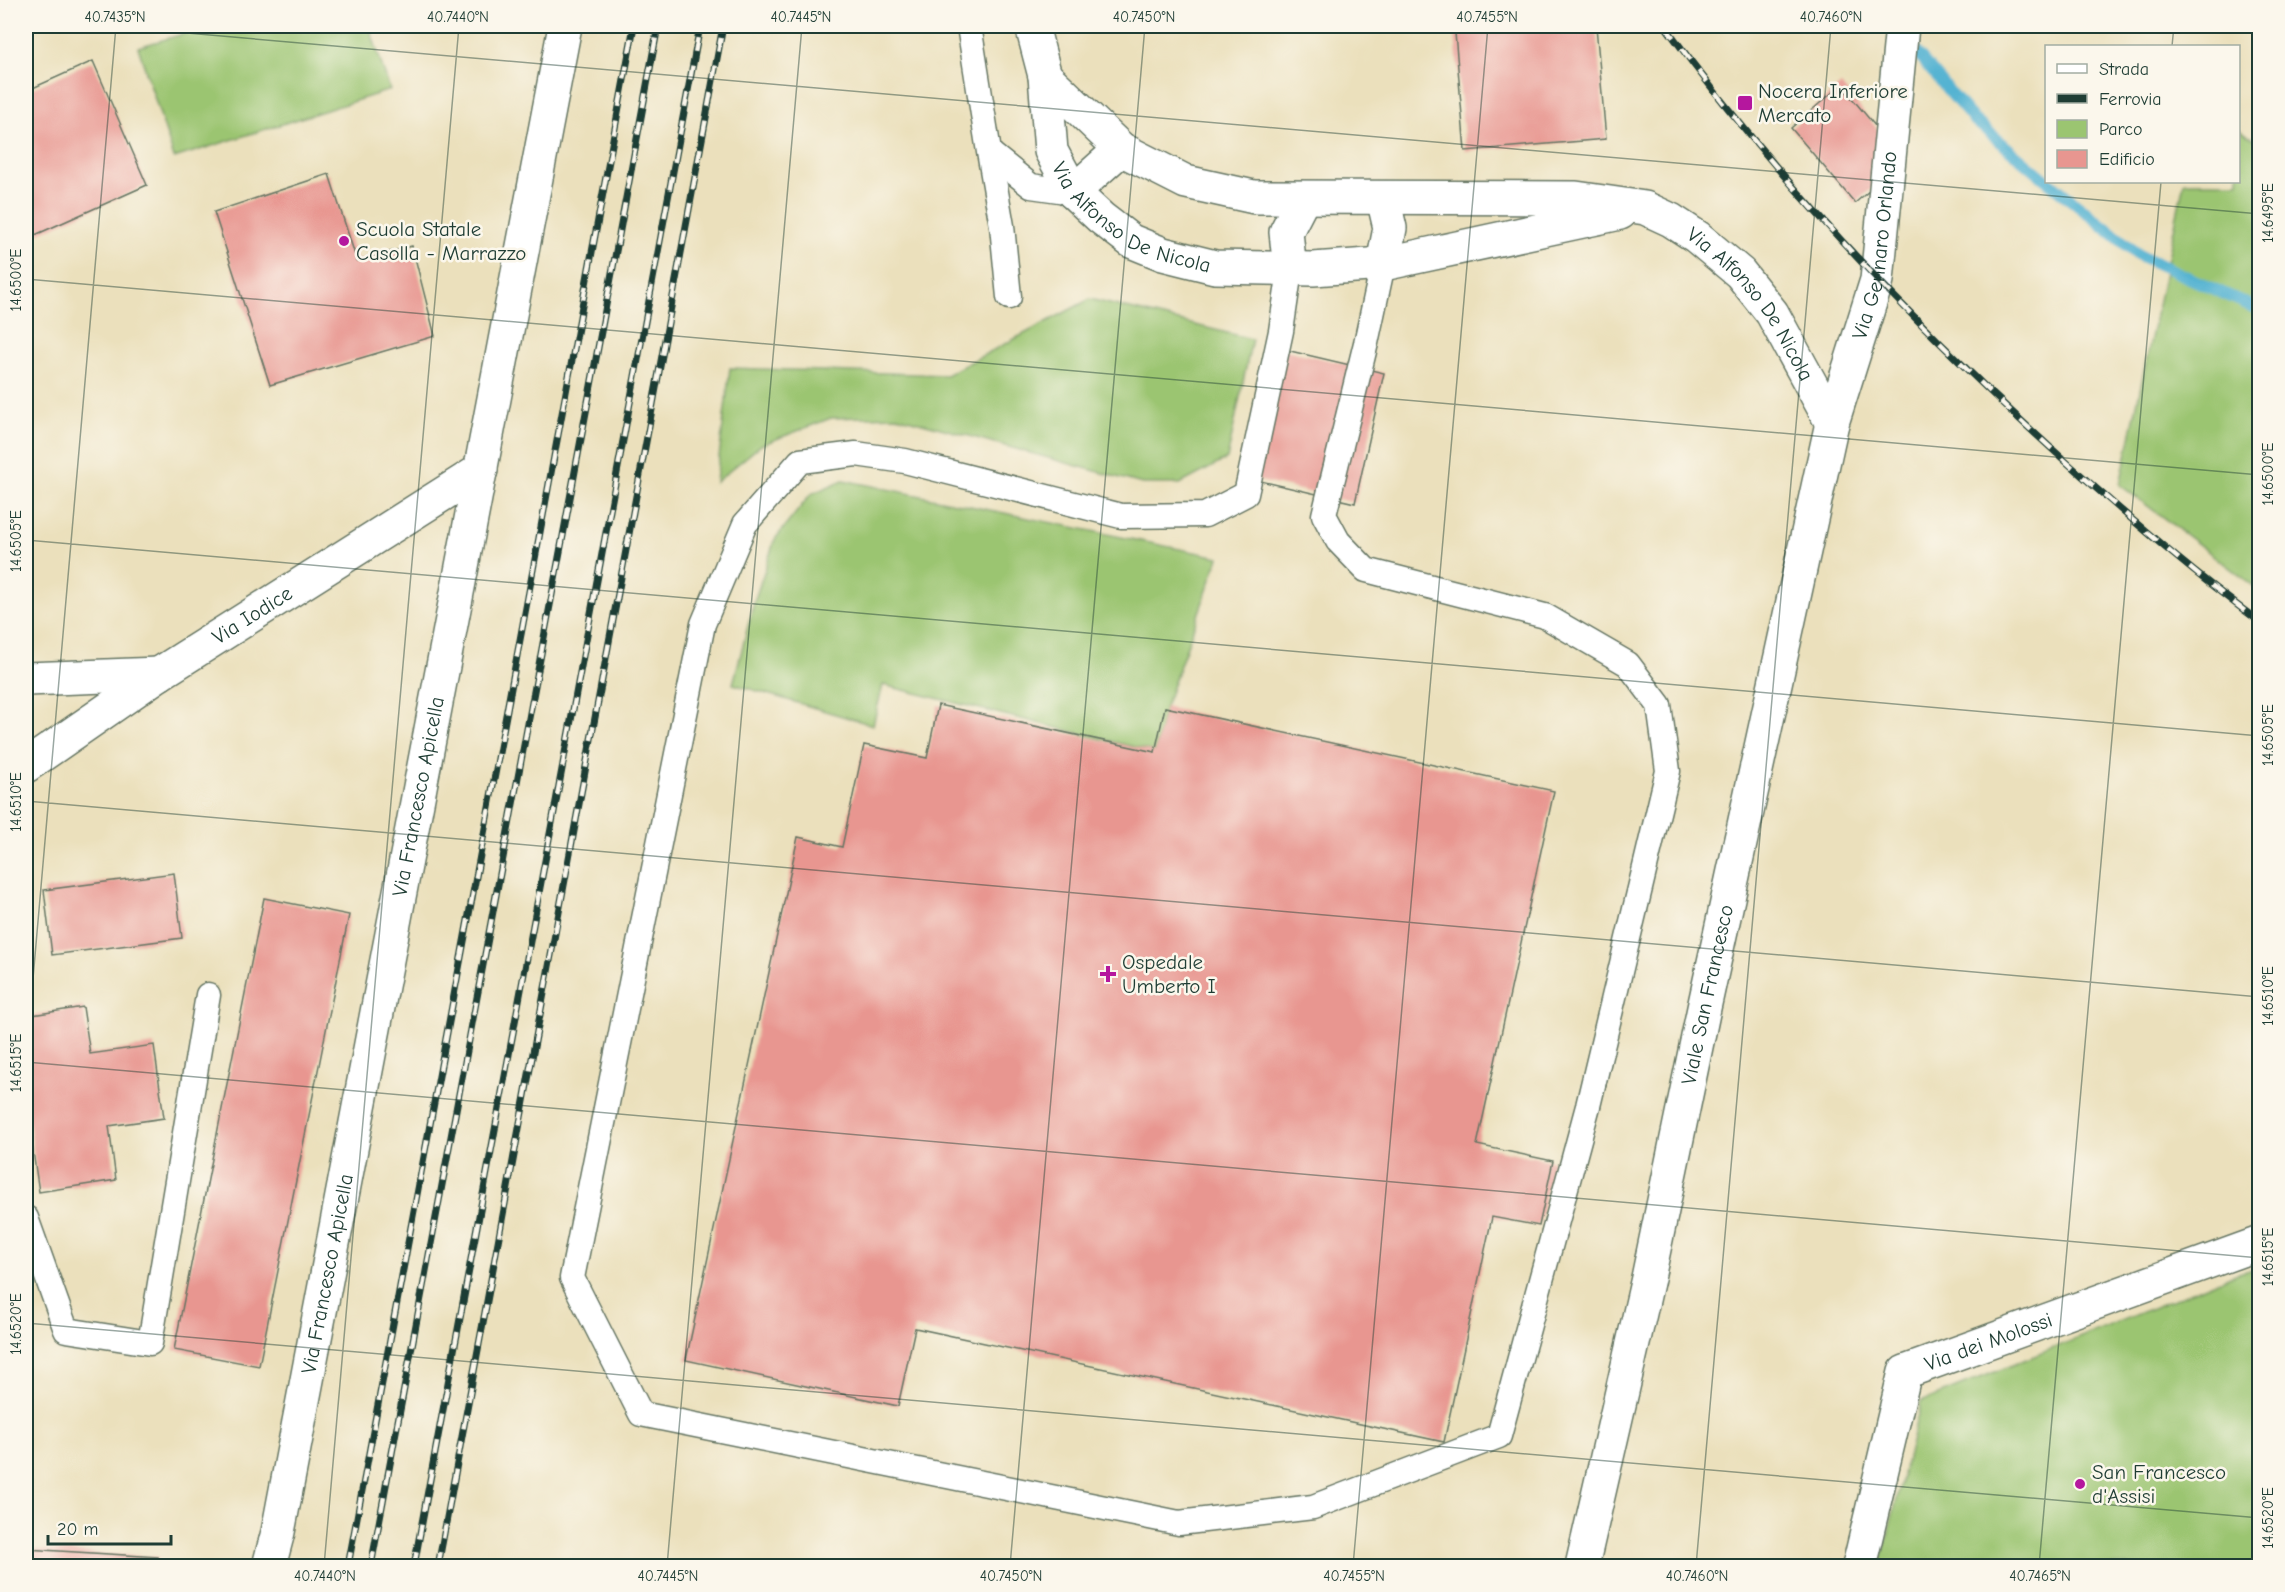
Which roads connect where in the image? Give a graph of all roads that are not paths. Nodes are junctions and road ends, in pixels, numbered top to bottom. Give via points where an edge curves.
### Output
1 (566, 26) edge
2 (969, 26) edge
3 (1032, 26) edge
4 (1902, 26) edge
5 (1045, 76) junction
6 (1121, 149) junction
7 (989, 152) junction
8 (1073, 192) junction
9 (1383, 198) junction
10 (1303, 199) junction
11 (1645, 208) junction
12 (1383, 264) junction
13 (1290, 270) junction
14 (1009, 297) dead end
15 (1832, 423) junction
16 (481, 470) junction
17 (159, 674) junction
18 (26, 679) edge
19 (26, 766) edge
20 (208, 995) dead end
21 (26, 1218) edge
22 (2259, 1243) edge
23 (269, 1566) edge
24 (1582, 1566) edge
25 (1859, 1566) edge

1 - 16 street, Via Francesco Apicella
2 - 7 lane
3 - 5 street
4 - 15 street, Via Gennaro Orlando via 1877,280
5 - 6 street, Via Alfonso De Nicola
5 - 8 street, Via Alfonso De Nicola via 1051,151
6 - 8 street
6 - 10 street, Via Alfonso De Nicola via 1186,182 1254,197
7 - 8 lane via 1031,186
7 - 14 lane
8 - 13 street, Via Alfonso De Nicola via 1131,242 1163,254 1215,267
9 - 10 street, Via Alfonso De Nicola
9 - 11 street, Via Alfonso De Nicola via 1576,198
9 - 12 street via 1390,228
10 - 13 street via 1286,231
11 - 12 street, Via Alfonso De Nicola
11 - 15 street, Via Alfonso De Nicola via 1680,226 1740,273 1772,313
12 - 13 street, Via Alfonso De Nicola
12 - 13 lane via 1324,514 1338,541 1366,570 1545,616 1629,664 1659,705 1668,771 1588,1106 1499,1436 1313,1507 1179,1523 641,1414 572,1278 703,624 745,524 800,461 856,454 905,461 1121,516 1205,515 1246,494
15 - 24 street, Viale San Francesco
16 - 17 street, Via Iodice
16 - 23 street, Via Francesco Apicella via 281,1521
17 - 18 street
17 - 19 street, Via Iodice
20 - 21 lane via 150,1343 66,1330
22 - 25 street, Via dei Molossi via 1905,1372

